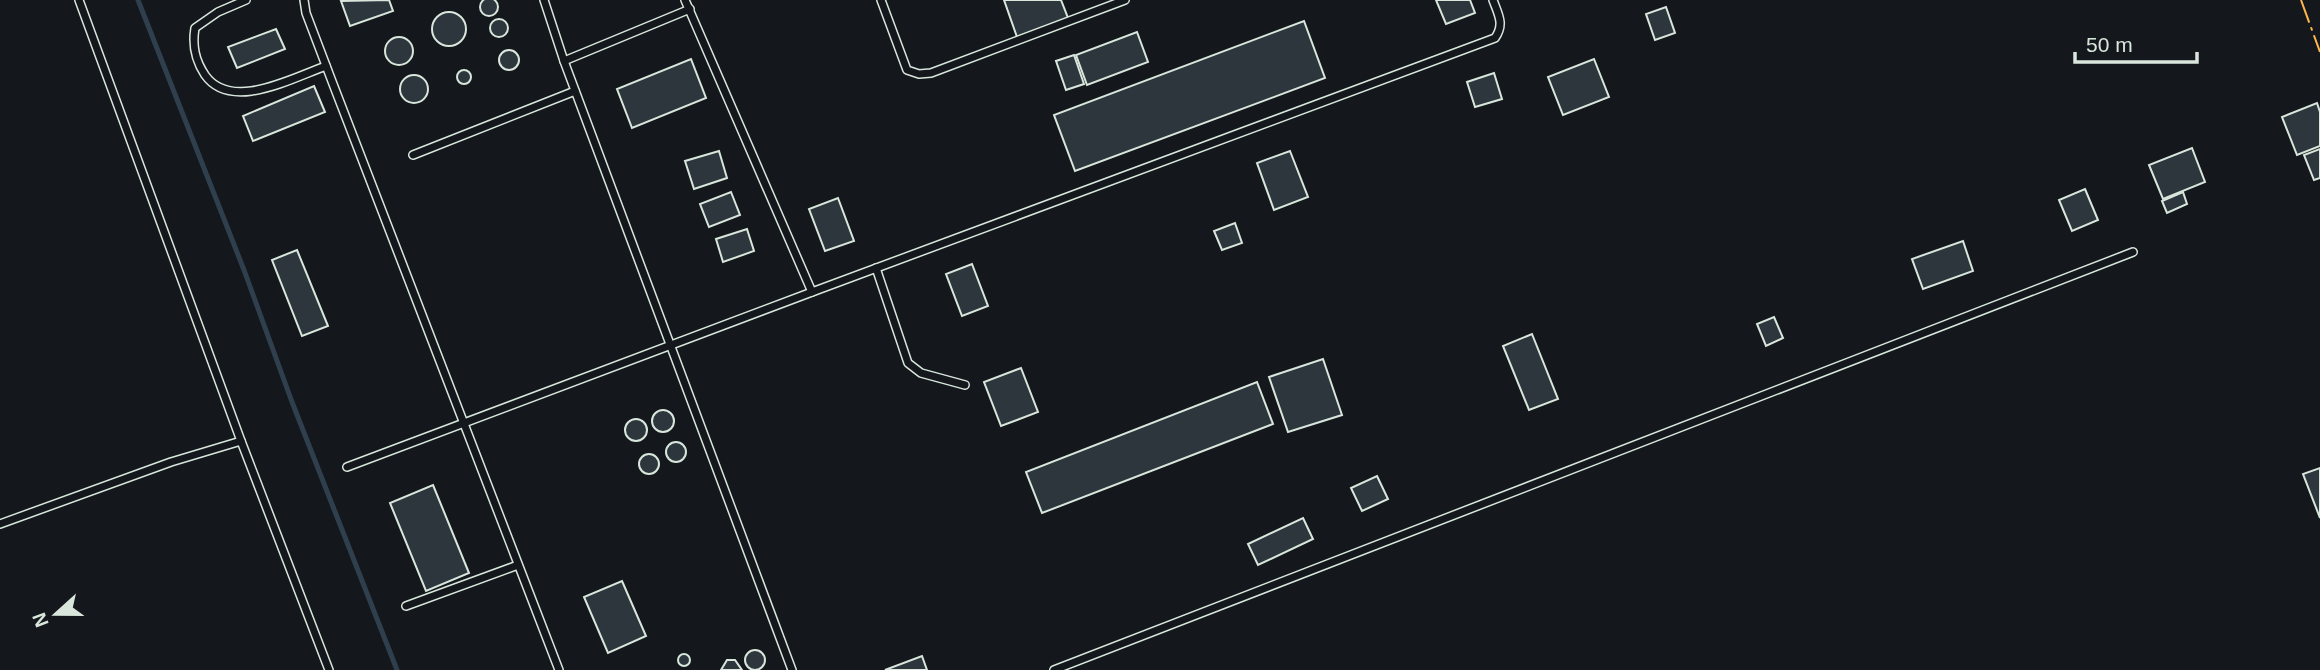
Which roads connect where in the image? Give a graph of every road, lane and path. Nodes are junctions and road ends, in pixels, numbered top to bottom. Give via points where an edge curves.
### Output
1 (79, 0) edge
2 (246, 0) edge
3 (304, 0) edge
4 (544, 0) edge
5 (685, 0) edge
6 (881, 0) edge
7 (1125, 0) edge
8 (1493, 0) edge
9 (690, 9) junction
10 (564, 61) junction
11 (326, 66) junction
12 (575, 91) junction
13 (413, 155) dead end
14 (2133, 252) dead end
15 (876, 268) junction
16 (812, 292) junction
17 (672, 345) junction
18 (965, 385) dead end
19 (465, 422) junction
20 (241, 441) junction
21 (347, 467) dead end
22 (0, 524) edge
23 (518, 565) junction
24 (406, 606) dead end
25 (329, 670) edge
26 (559, 670) edge
27 (792, 670) edge
28 (1054, 670) edge

1 - 20 lane
2 - 11 lane via 195,28 198,65 211,83 228,92 247,93
3 - 11 lane
4 - 10 lane
5 - 9 lane
6 - 7 lane via 907,70 919,74
8 - 15 lane via 1502,22 1495,38
9 - 10 lane
9 - 16 lane
10 - 12 lane
11 - 19 lane
12 - 13 lane
12 - 17 lane
14 - 28 lane
15 - 16 lane
15 - 18 lane via 908,363 921,373
16 - 17 lane
17 - 19 lane
17 - 27 lane
19 - 21 lane
19 - 23 lane
20 - 22 lane
20 - 25 lane
23 - 24 lane
23 - 26 lane

